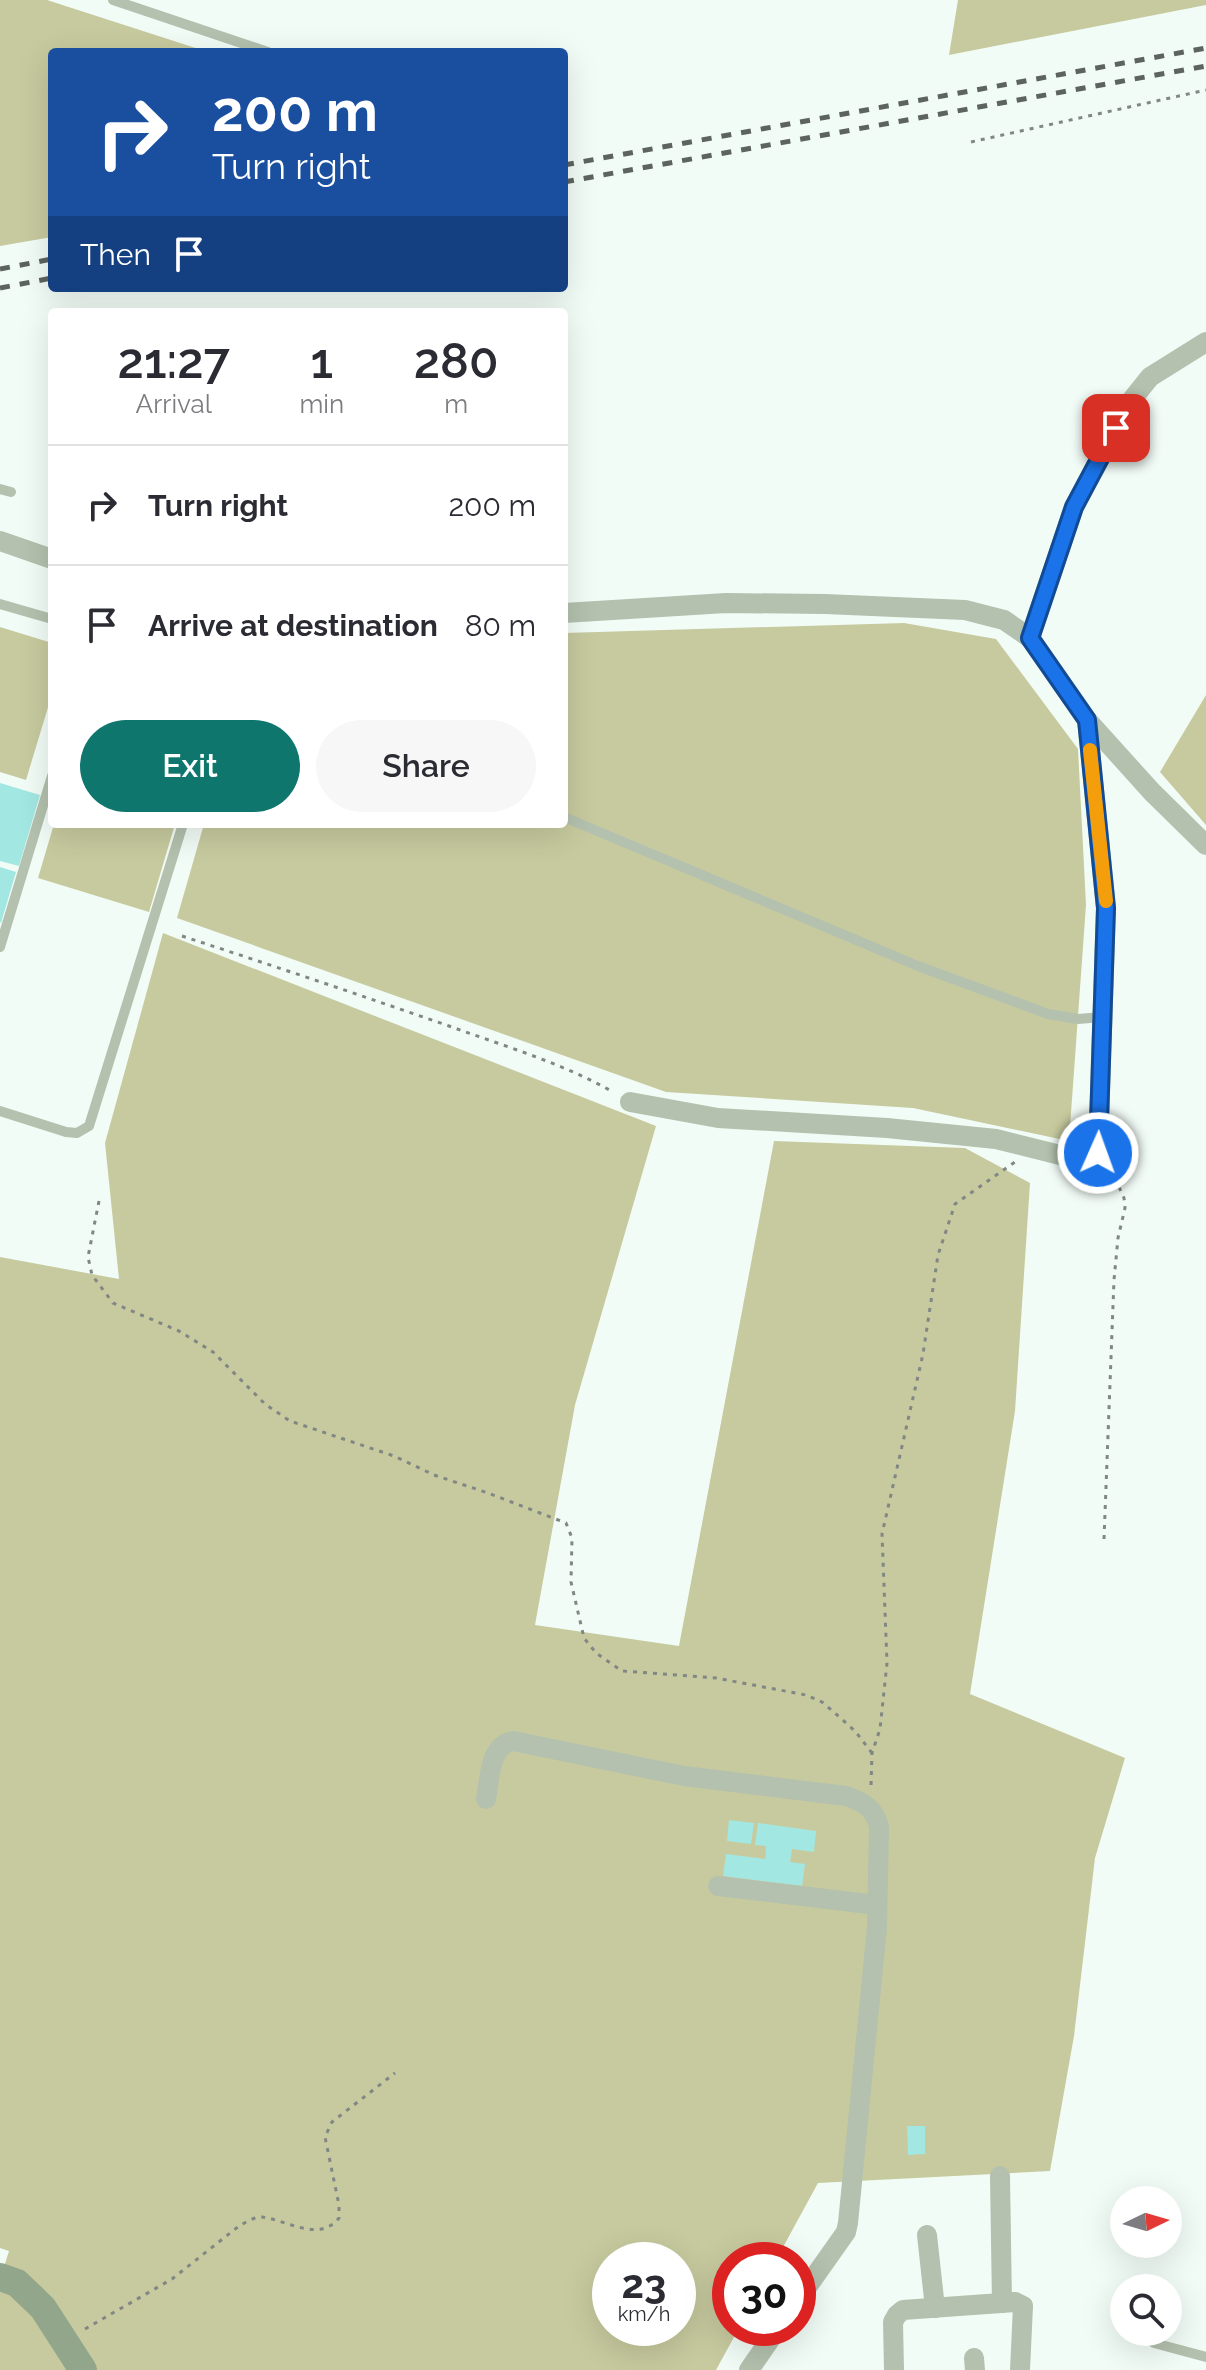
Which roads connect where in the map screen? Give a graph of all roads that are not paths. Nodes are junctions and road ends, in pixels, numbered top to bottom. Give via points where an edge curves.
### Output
1 (113, 0) edge
2 (256, 48) edge
3 (1206, 342) edge
4 (0, 541) edge
5 (48, 558) edge
6 (0, 604) edge
7 (568, 613) edge
8 (48, 618) edge
9 (1030, 638) junction
10 (1087, 720) junction
11 (48, 789) edge
12 (568, 819) edge
13 (182, 828) edge
14 (1206, 845) edge
15 (0, 947) edge
16 (1102, 1017) junction
17 (630, 1102) road end
18 (0, 1111) edge
19 (486, 1799) dead end
20 (718, 1886) dead end
21 (877, 1905) junction
22 (1000, 2176) dead end
23 (927, 2235) dead end
24 (816, 2274) edge
25 (0, 2277) edge
26 (1002, 2303) junction
27 (935, 2308) junction
28 (766, 2346) edge
29 (1165, 2346) edge
30 (1206, 2357) edge
31 (83, 2370) edge
32 (749, 2370) edge
33 (894, 2370) edge
34 (1020, 2370) edge

1 - 2 lane
3 - 9 street via 1150,377 1130,402 1074,507
4 - 5 street
6 - 8 lane
7 - 9 street via 726,603 965,610 1004,620
9 - 10 street
10 - 14 street
10 - 16 street via 1106,908
11 - 15 lane
12 - 16 lane via 918,966 1048,1014
13 - 18 lane via 89,1126 66,1132
16 - 17 street via 1098,1153 1088,1162 996,1139 718,1118
19 - 21 street via 496,1750 513,1741 684,1776 846,1796 862,1801 877,1817
20 - 21 street
21 - 24 street via 848,2223
22 - 26 street
23 - 27 street
25 - 31 street via 17,2283 43,2308
26 - 27 street
26 - 34 street via 1023,2306
27 - 33 street via 897,2315
28 - 32 street
29 - 30 lane

